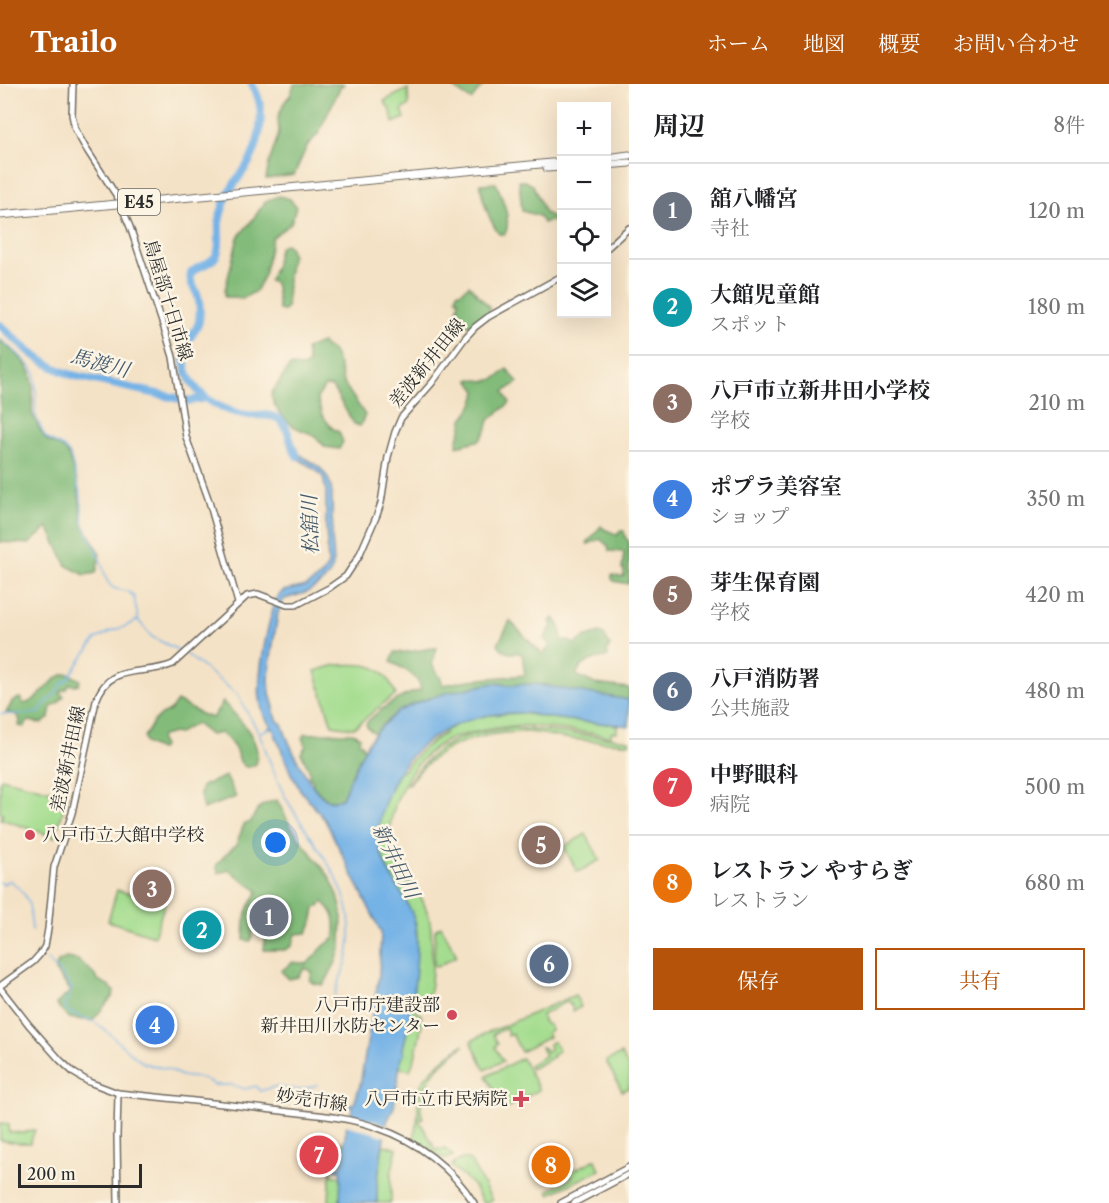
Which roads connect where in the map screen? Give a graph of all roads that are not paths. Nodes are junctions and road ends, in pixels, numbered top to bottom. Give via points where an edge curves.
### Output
1 (73, 84) edge
2 (629, 157) edge
3 (611, 159) edge
4 (557, 162) edge
5 (629, 164) edge
6 (611, 165) edge
7 (557, 167) edge
8 (431, 175) junction
9 (0, 215) edge
10 (629, 228) edge
11 (611, 244) edge
12 (557, 278) edge
13 (238, 603) junction
14 (0, 987) edge
15 (118, 1093) junction
16 (629, 1167) edge
17 (629, 1174) edge
18 (118, 1203) edge
19 (474, 1203) edge
20 (561, 1203) edge
21 (574, 1203) edge

1 - 13 main road, 鳥屋部十日市線 via 75,129 130,227 170,345 186,437
2 - 3 highway
4 - 8 highway, E45
5 - 6 highway
7 - 8 highway, E45
8 - 9 highway, E45, bridge
10 - 11 main road
12 - 13 main road, 差波新井田線 via 475,327 406,411 398,423 388,457 377,515 346,576 292,606 258,594
13 - 14 main road, 差波新井田線 via 173,664 117,675 101,689 72,813 54,867 45,946 33,962
14 - 15 main road, 妙売市線 via 74,1073
15 - 18 main road
15 - 19 main road, 妙売市線 via 377,1127 419,1148 443,1166
16 - 20 main road
17 - 21 main road

